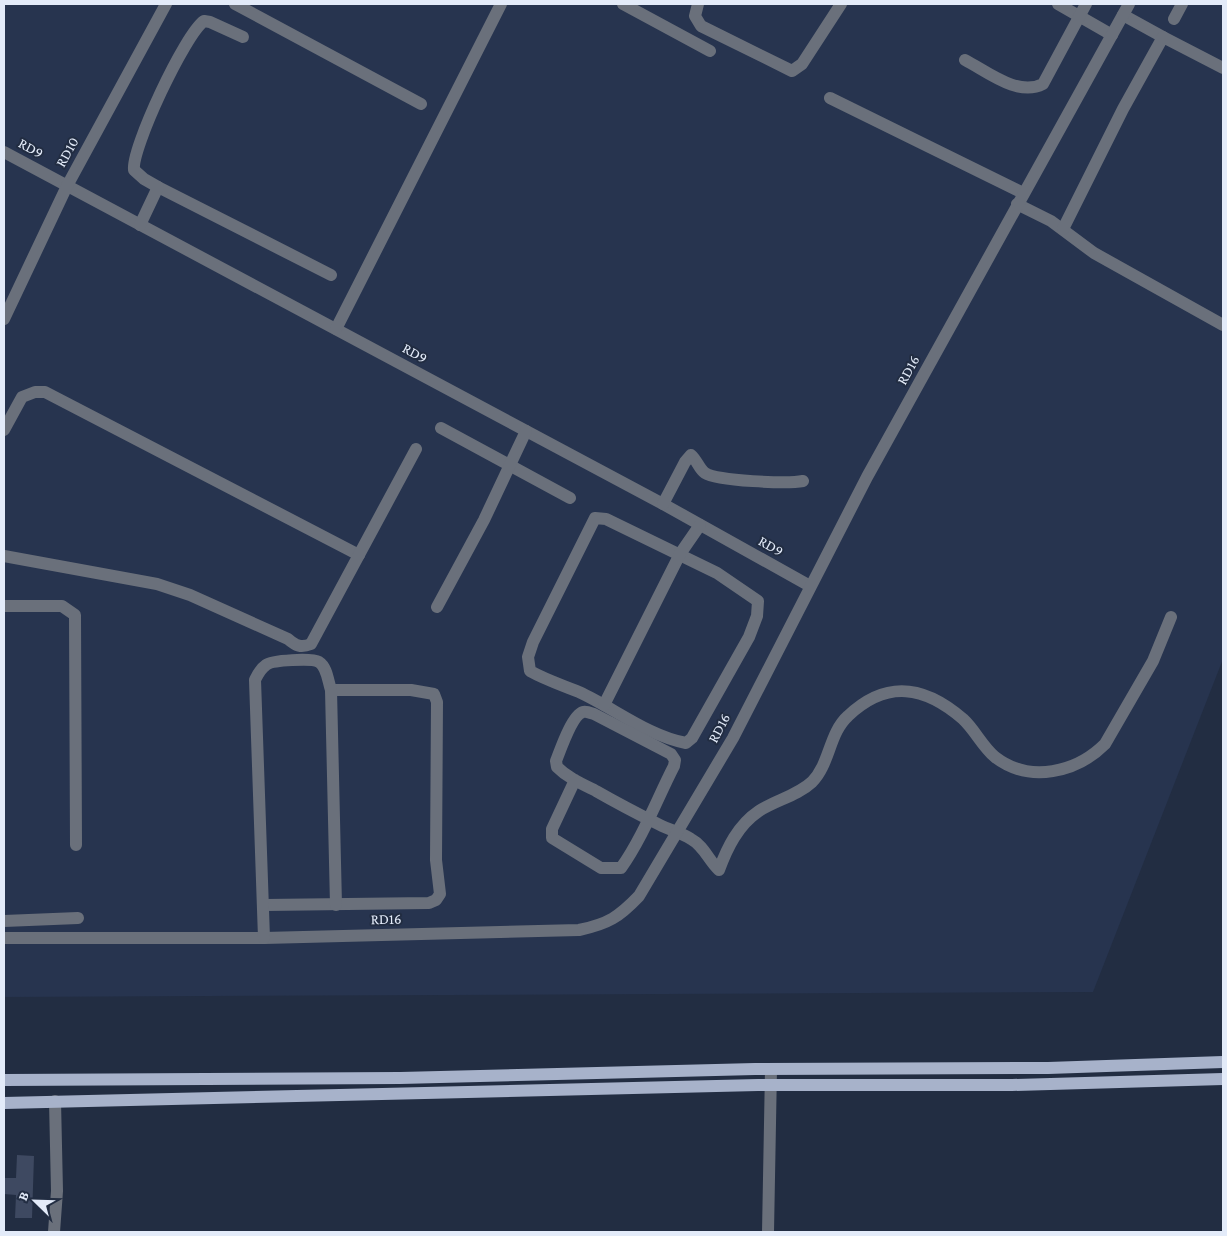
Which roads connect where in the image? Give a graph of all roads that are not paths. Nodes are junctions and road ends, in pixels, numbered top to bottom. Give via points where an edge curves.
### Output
1 (166, 4) edge
2 (235, 4) edge
3 (501, 4) edge
4 (624, 4) edge
5 (698, 4) edge
6 (841, 4) edge
7 (1058, 4) edge
8 (1086, 4) edge
9 (1182, 4) edge
10 (1126, 9) edge
11 (1079, 16) junction
12 (1174, 18) dead end
13 (1112, 35) junction
14 (244, 37) dead end
15 (1163, 37) junction
16 (710, 51) dead end
17 (965, 60) dead end
18 (1223, 68) edge
19 (830, 98) dead end
20 (421, 104) dead end
21 (4, 152) edge
22 (67, 186) junction
23 (158, 187) junction
24 (1020, 198) junction
25 (140, 225) junction
26 (1063, 229) junction
27 (331, 274) dead end
28 (4, 319) edge
29 (1223, 325) edge
30 (336, 329) junction
31 (441, 428) dead end
32 (4, 430) edge
33 (526, 431) junction
34 (416, 450) dead end
35 (510, 464) junction
36 (803, 481) dead end
37 (570, 498) dead end
38 (663, 504) junction
39 (700, 525) junction
40 (680, 554) junction
41 (359, 555) junction
42 (4, 556) edge
43 (810, 586) junction
44 (4, 606) edge
45 (437, 607) dead end
46 (1171, 617) dead end
47 (331, 690) junction
48 (604, 705) junction
49 (575, 780) junction
50 (647, 818) junction
51 (677, 833) junction
52 (76, 845) dead end
53 (265, 905) junction
54 (336, 905) junction
55 (78, 918) dead end
56 (4, 921) edge
57 (4, 938) edge
58 (264, 938) junction
59 (1223, 1062) edge
60 (771, 1069) junction
61 (1223, 1078) edge
62 (4, 1080) edge
63 (770, 1085) junction
64 (55, 1102) junction
65 (4, 1104) edge
66 (54, 1232) edge
67 (768, 1232) edge

1 - 22 street, RD10
2 - 20 street
3 - 30 street
4 - 16 street
5 - 6 street via 695,16 700,26 792,71 802,64
7 - 11 street
8 - 11 street
9 - 12 street
10 - 13 street, RD16
10 - 15 street
11 - 13 street
11 - 17 street via 1043,84 1036,88 1016,87
13 - 24 street, RD16
14 - 23 street via 210,22 204,22 194,30 163,89 133,162 137,174
15 - 18 street
15 - 26 street
19 - 24 street
21 - 22 street, RD9
22 - 25 street, RD9
22 - 28 street, RD10
23 - 25 street
23 - 27 street
24 - 26 street
24 - 43 street, RD16
25 - 30 street, RD9
26 - 29 street via 1094,253
30 - 33 street, RD9
31 - 35 street
32 - 41 street via 22,397 45,392
33 - 35 street
33 - 38 street, RD9
34 - 41 street
35 - 37 street
35 - 45 street
36 - 38 street via 746,482 711,476 691,455
38 - 39 street, RD9
39 - 40 street
39 - 43 street, RD9
40 - 48 street
40 - 48 street via 606,519 595,518 533,642 528,664 530,671
40 - 48 street via 717,573 758,601 749,637 686,744
41 - 42 street via 311,644 304,647 190,595 157,584
43 - 51 street, RD16 via 733,738
44 - 52 street via 62,606 75,615
46 - 51 street via 1153,661 1105,744 1075,765 1058,772 1017,768 994,756 963,720 926,695 906,690 890,691 847,716 820,774 807,786 758,812 738,832 719,870 700,846
47 - 53 street via 324,668 320,662 311,659 268,663 255,680
47 - 54 street
47 - 54 street via 429,691 437,702 436,860 440,894 429,903
49 - 50 street
49 - 50 street via 552,829 552,838 602,868 621,868
49 - 50 street via 562,771 556,761 578,715 584,712 594,714 662,749 675,760
50 - 51 street
51 - 58 street, RD16 via 639,896 622,914 603,925 579,930
53 - 54 street
53 - 58 street
55 - 56 street
57 - 58 street, RD16
59 - 60 main road via 1048,1068
60 - 62 main road via 400,1078
60 - 63 street
61 - 63 main road via 1012,1085
63 - 64 main road
63 - 67 street
64 - 65 main road
64 - 66 street

